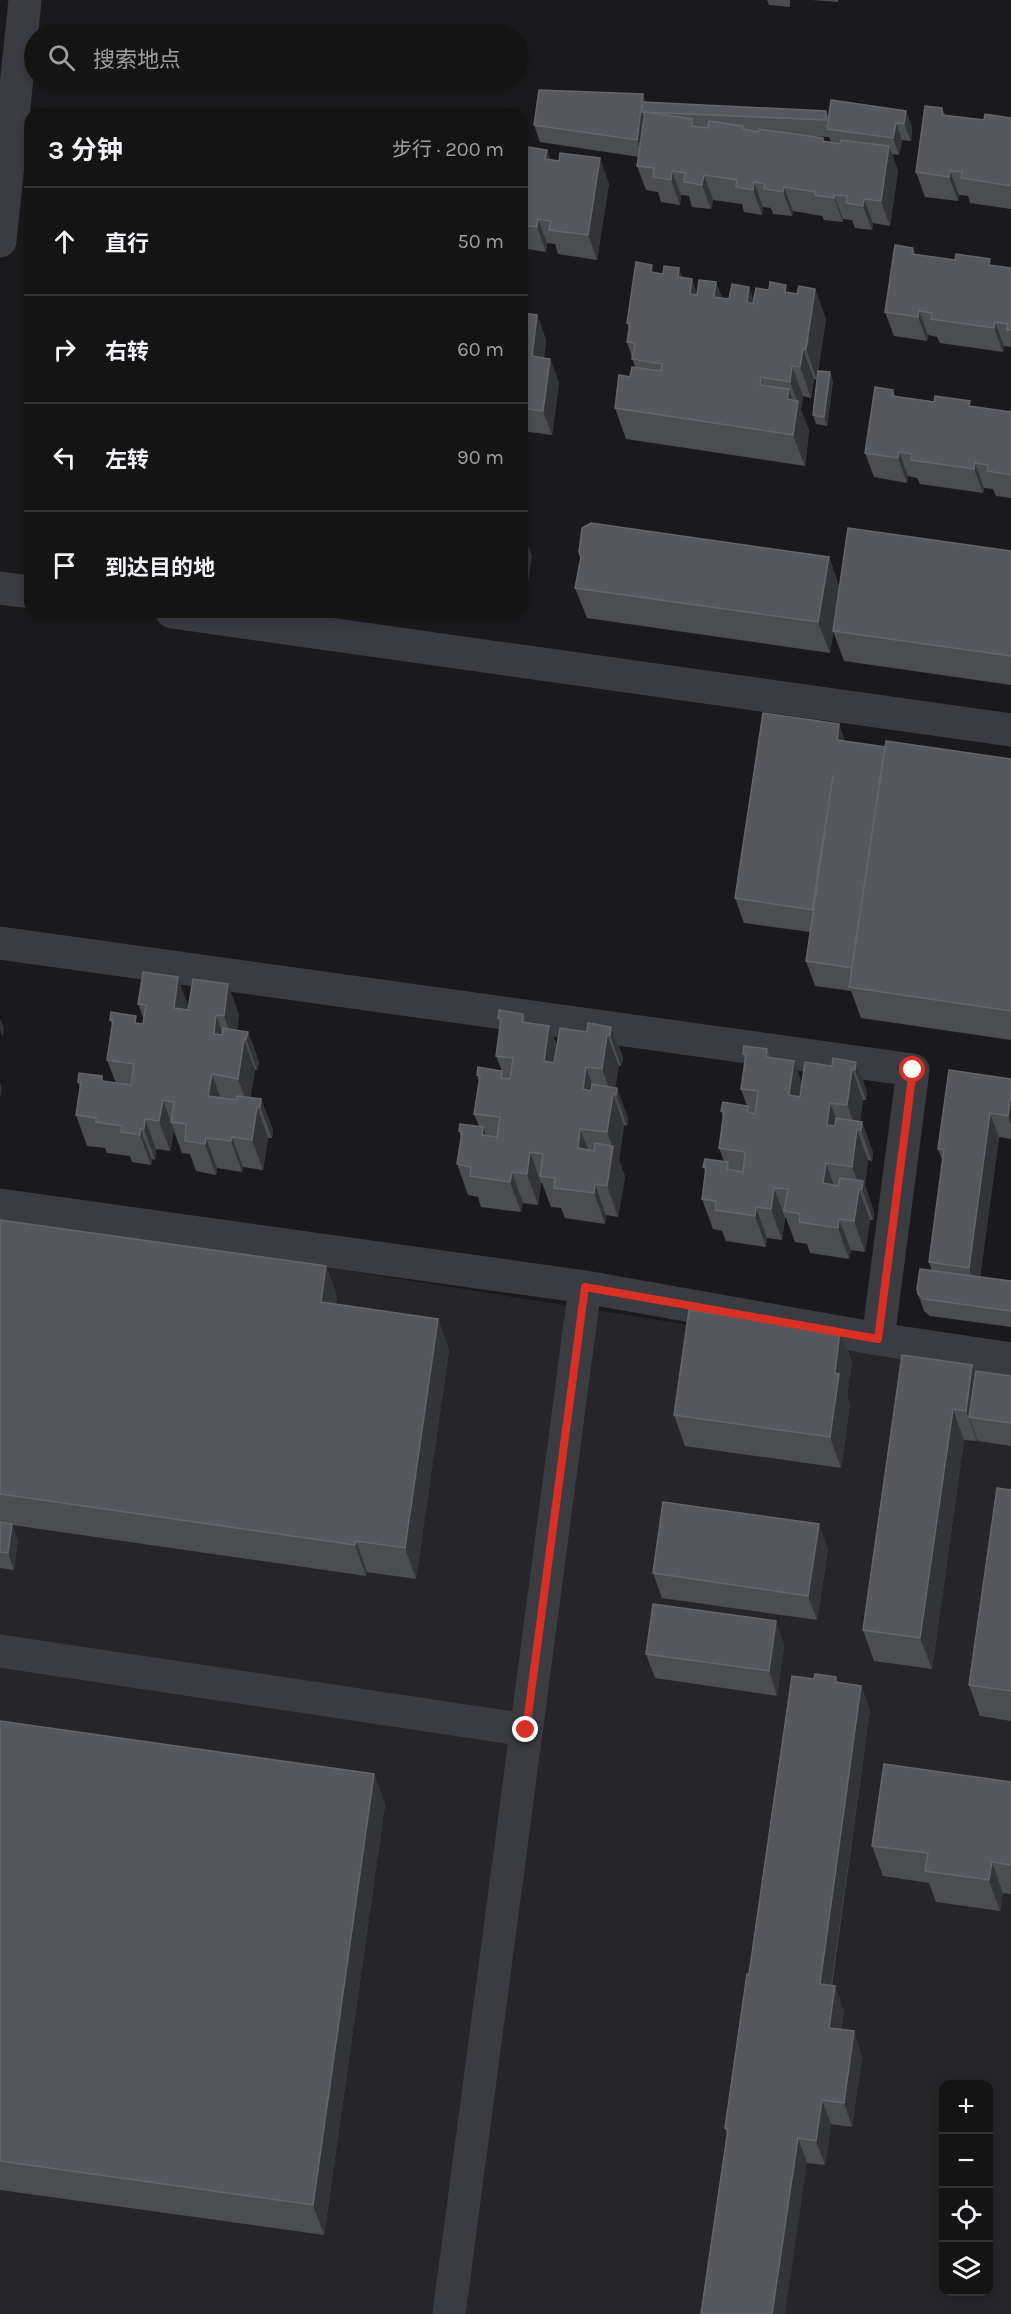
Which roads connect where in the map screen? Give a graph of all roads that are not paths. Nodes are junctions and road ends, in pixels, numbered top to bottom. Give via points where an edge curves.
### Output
1 (25, 0) edge
2 (0, 241) edge
3 (0, 588) edge
4 (24, 591) edge
5 (215, 618) edge
6 (1011, 730) edge
7 (0, 943) edge
8 (0, 1205) edge
9 (585, 1287) junction
10 (878, 1339) junction
11 (1011, 1359) edge
12 (0, 1651) edge
13 (526, 1730) junction
14 (449, 2314) edge

1 - 2 street
3 - 4 street
5 - 6 street
7 - 10 street via 913,1070
8 - 9 street
9 - 10 street
9 - 13 street
10 - 11 street
12 - 13 street
13 - 14 street

